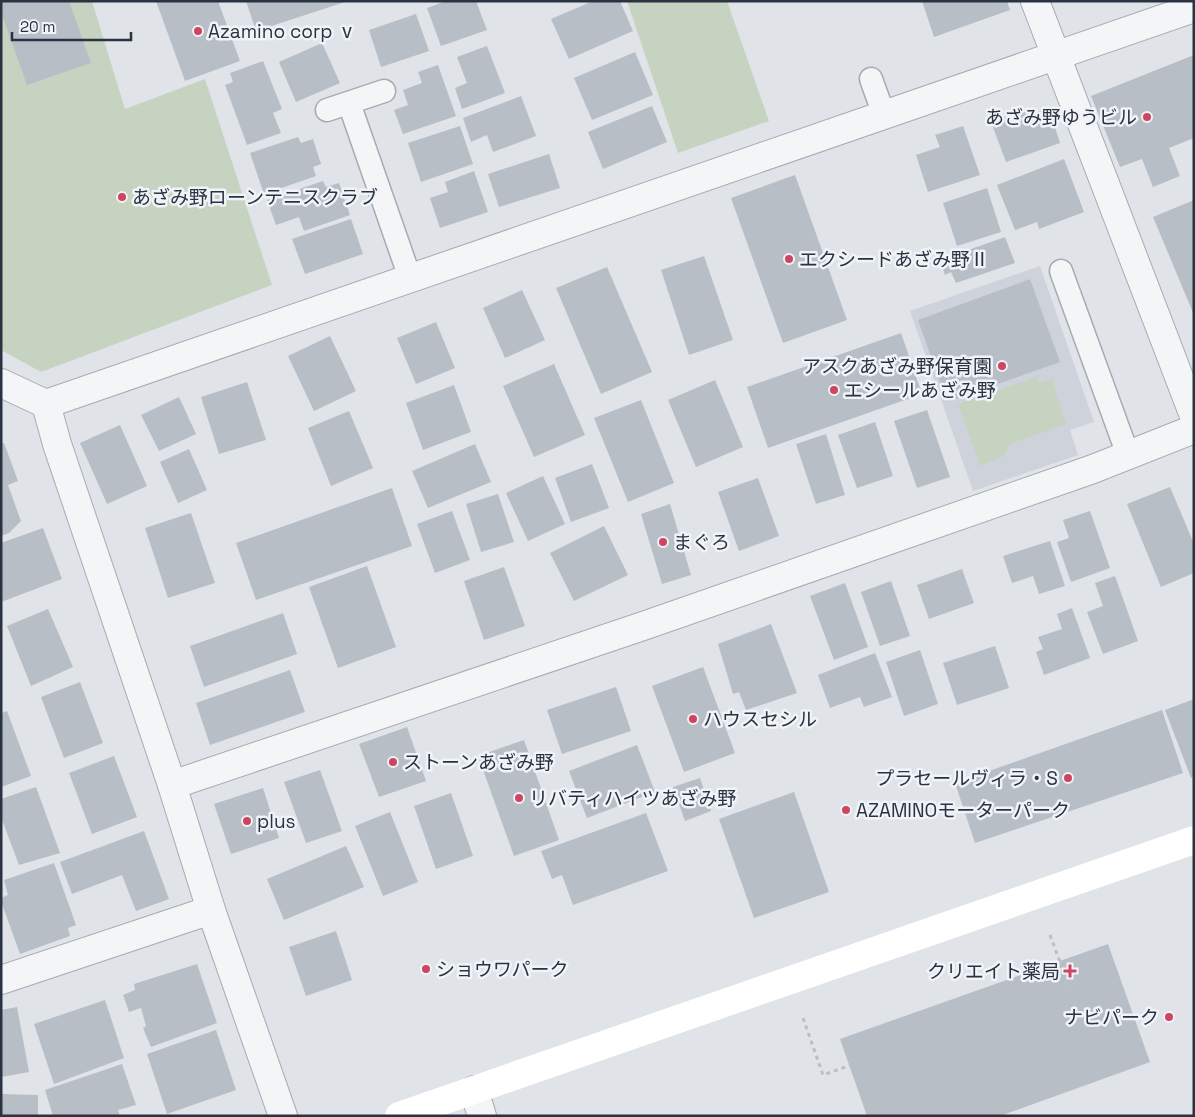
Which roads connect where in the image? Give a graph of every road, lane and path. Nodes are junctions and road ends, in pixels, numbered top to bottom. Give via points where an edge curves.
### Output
1 (1035, 1) edge
2 (1194, 8) edge
3 (1054, 55) junction
4 (871, 79) dead end
5 (384, 91) dead end
6 (349, 102) junction
7 (326, 110) dead end
8 (884, 115) junction
9 (1061, 270) dead end
10 (410, 278) junction
11 (1, 382) edge
12 (46, 404) junction
13 (1194, 416) edge
14 (1194, 429) edge
15 (1128, 455) junction
16 (172, 785) junction
17 (1194, 840) edge
18 (210, 910) junction
19 (1050, 935) dead end
20 (1, 980) edge
21 (1116, 996) junction
22 (1120, 1006) dead end
23 (803, 1018) dead end
24 (474, 1090) junction
25 (284, 1116) edge
26 (399, 1116) edge
27 (482, 1116) edge

1 - 3 street
2 - 3 street
3 - 8 street
3 - 13 street
4 - 8 lane
5 - 6 lane
6 - 7 lane
6 - 10 lane
8 - 10 street
9 - 15 lane
10 - 12 street
11 - 12 street
12 - 16 street
14 - 15 street
15 - 16 street via 646,625
16 - 18 street
17 - 24 street
18 - 20 street
18 - 25 street
19 - 21 path via 1082,1022 1112,1010 1108,998
21 - 22 path
21 - 23 path via 1107,973 823,1075
24 - 26 street
24 - 27 street

